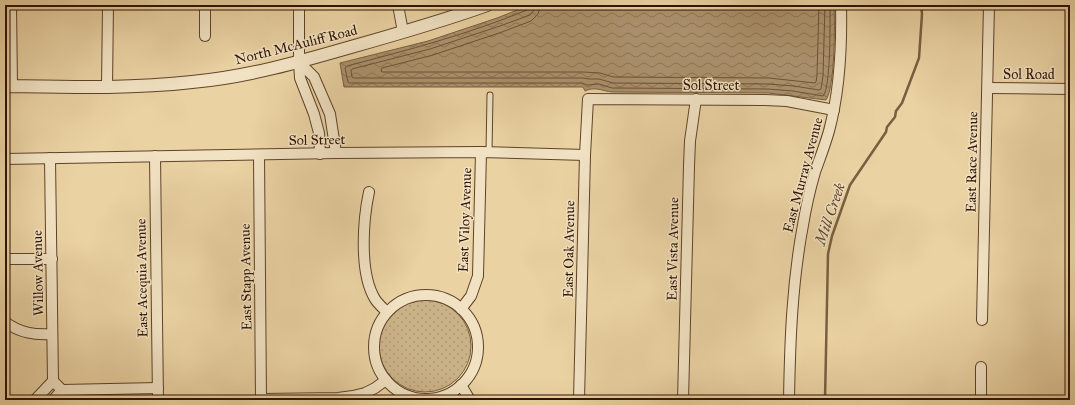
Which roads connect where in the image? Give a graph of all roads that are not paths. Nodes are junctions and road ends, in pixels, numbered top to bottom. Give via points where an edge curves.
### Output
1 (11, 5) edge
2 (108, 5) edge
3 (205, 5) edge
4 (299, 5) edge
5 (398, 5) edge
6 (487, 5) edge
7 (841, 5) edge
8 (989, 5) edge
9 (8, 19) edge
10 (403, 32) junction
11 (205, 36) dead end
12 (298, 62) junction
13 (8, 86) edge
14 (107, 86) junction
15 (988, 88) junction
16 (1070, 89) edge
17 (490, 95) dead end
18 (588, 99) joint
19 (696, 99) junction
20 (834, 110) junction
21 (485, 152) junction
22 (336, 153) junction
23 (320, 154) junction
24 (258, 155) junction
25 (585, 155) junction
26 (155, 156) junction
27 (50, 158) junction
28 (5, 159) edge
29 (369, 192) dead end
30 (5, 259) edge
31 (52, 259) junction
32 (461, 309) junction
33 (387, 312) junction
34 (982, 320) dead end
35 (5, 322) edge
36 (52, 334) junction
37 (981, 367) dead end
38 (386, 380) junction
39 (57, 385) junction
40 (461, 385) junction
41 (158, 388) junction
42 (261, 399) edge
43 (35, 400) edge
44 (53, 400) edge
45 (158, 400) edge
46 (470, 400) edge
47 (579, 400) edge
48 (683, 400) edge
49 (789, 400) edge
50 (981, 400) edge

1 - 9 street
2 - 14 street
3 - 11 street
4 - 12 street
5 - 10 street
6 - 10 street, North McAuliff Road
7 - 20 street, East Murray Avenue via 840,66
8 - 15 street, East Race Avenue
9 - 13 street
10 - 12 street, North McAuliff Road
12 - 14 street, North McAuliff Road via 238,76 192,82
12 - 22 street via 314,77 330,114
12 - 23 street via 300,78 319,133
13 - 14 street, North McAuliff Road
15 - 16 street, Sol Road
15 - 34 street, East Race Avenue
17 - 21 lane
18 - 19 street, Sol Street
18 - 25 street, East Oak Avenue
19 - 20 street, Sol Street via 787,101
19 - 48 street, East Vista Avenue via 690,141
20 - 49 street, East Murray Avenue via 809,196 797,257 791,315
21 - 22 street, Sol Street
21 - 25 street, Sol Street
21 - 32 street, East Viloy Avenue via 478,276 471,296
22 - 23 street, Sol Street
23 - 24 street, Sol Street
24 - 26 street, Sol Street
24 - 42 street, East Stapp Avenue
25 - 47 street, East Oak Avenue
26 - 27 street, Sol Street
26 - 41 street, East Acequia Avenue
27 - 28 street, Sol Street
27 - 31 street, Willow Avenue
29 - 33 street via 364,217 364,262 370,289
30 - 31 street
31 - 36 street, Willow Avenue
32 - 33 street via 449,300 433,295 416,296 400,302
32 - 40 street via 472,323 477,339 477,356 472,371
33 - 38 street via 379,325 375,339 375,354
35 - 36 street via 27,333
36 - 39 street, Willow Avenue
37 - 50 street
38 - 40 street via 400,392 415,398 432,399 448,394
38 - 42 street via 375,388 353,396
39 - 41 street
39 - 43 street
39 - 44 street
40 - 46 street
41 - 45 street, East Acequia Avenue

